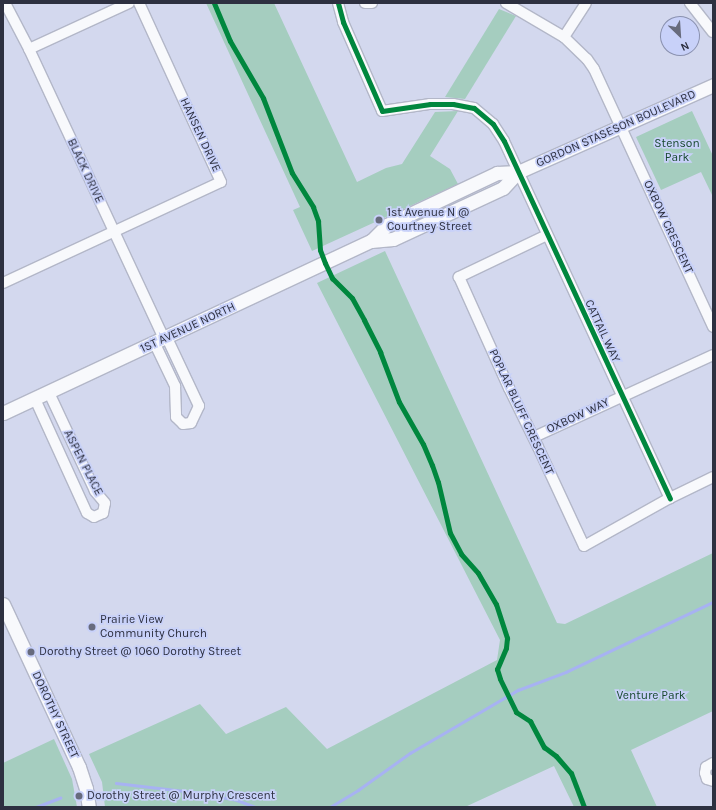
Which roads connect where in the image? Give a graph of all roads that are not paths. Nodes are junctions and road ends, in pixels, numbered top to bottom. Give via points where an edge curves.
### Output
1 (5, 3) edge
2 (129, 3) edge
3 (139, 3) edge
4 (338, 3) edge
5 (365, 3) edge
6 (372, 3) edge
7 (506, 3) edge
8 (586, 3) edge
9 (690, 3) edge
10 (713, 32) edge
11 (564, 38) junction
12 (29, 49) junction
13 (713, 85) edge
14 (622, 127) junction
15 (518, 172) junction
16 (114, 231) junction
17 (547, 235) junction
18 (371, 241) joint
19 (3, 283) edge
20 (713, 327) edge
21 (162, 340) junction
22 (713, 355) edge
23 (49, 393) junction
24 (622, 396) junction
25 (35, 399) junction
26 (3, 413) edge
27 (534, 437) junction
28 (713, 477) edge
29 (670, 498) junction
30 (3, 604) edge
31 (713, 763) edge
32 (713, 781) edge
33 (89, 807) edge

1 - 12 street, BLACK DRIVE
2 - 12 street
3 - 16 street, HANSEN DRIVE via 221,182
4 - 15 street, CATTAIL WAY via 343,22 382,111 430,104 453,104 474,108 493,124
5 - 6 street
7 - 11 street, OXBOW CRESCENT
8 - 11 street
9 - 10 street
11 - 14 street, OXBOW CRESCENT via 594,69
12 - 16 street, BLACK DRIVE
13 - 14 street, GORDON STASESON BOULEVARD
14 - 15 street, GORDON STASESON BOULEVARD
14 - 20 street, OXBOW CRESCENT
15 - 17 street, CATTAIL WAY
15 - 18 street, GORDON STASESON BOULEVARD via 503,188 392,239
16 - 19 street
16 - 21 street, BLACK DRIVE
17 - 24 street, CATTAIL WAY
17 - 27 street, POPLAR BLUFF CRESCENT via 459,277
18 - 21 street, 1ST AVENUE NORTH
21 - 21 street via 175,386 176,417 183,424 191,423 199,406
21 - 23 street, 1ST AVENUE NORTH
22 - 24 street
23 - 25 street, 1ST AVENUE NORTH
23 - 25 street, ASPEN PLACE via 95,491 104,504 103,513 94,517 88,513
24 - 27 street, OXBOW WAY
24 - 29 street, CATTAIL WAY
25 - 26 street, 1ST AVENUE NORTH
27 - 29 street, POPLAR BLUFF CRESCENT via 584,546
28 - 29 street
30 - 33 street, DOROTHY STREET via 79,767
31 - 32 street via 706,766 704,773 707,779

